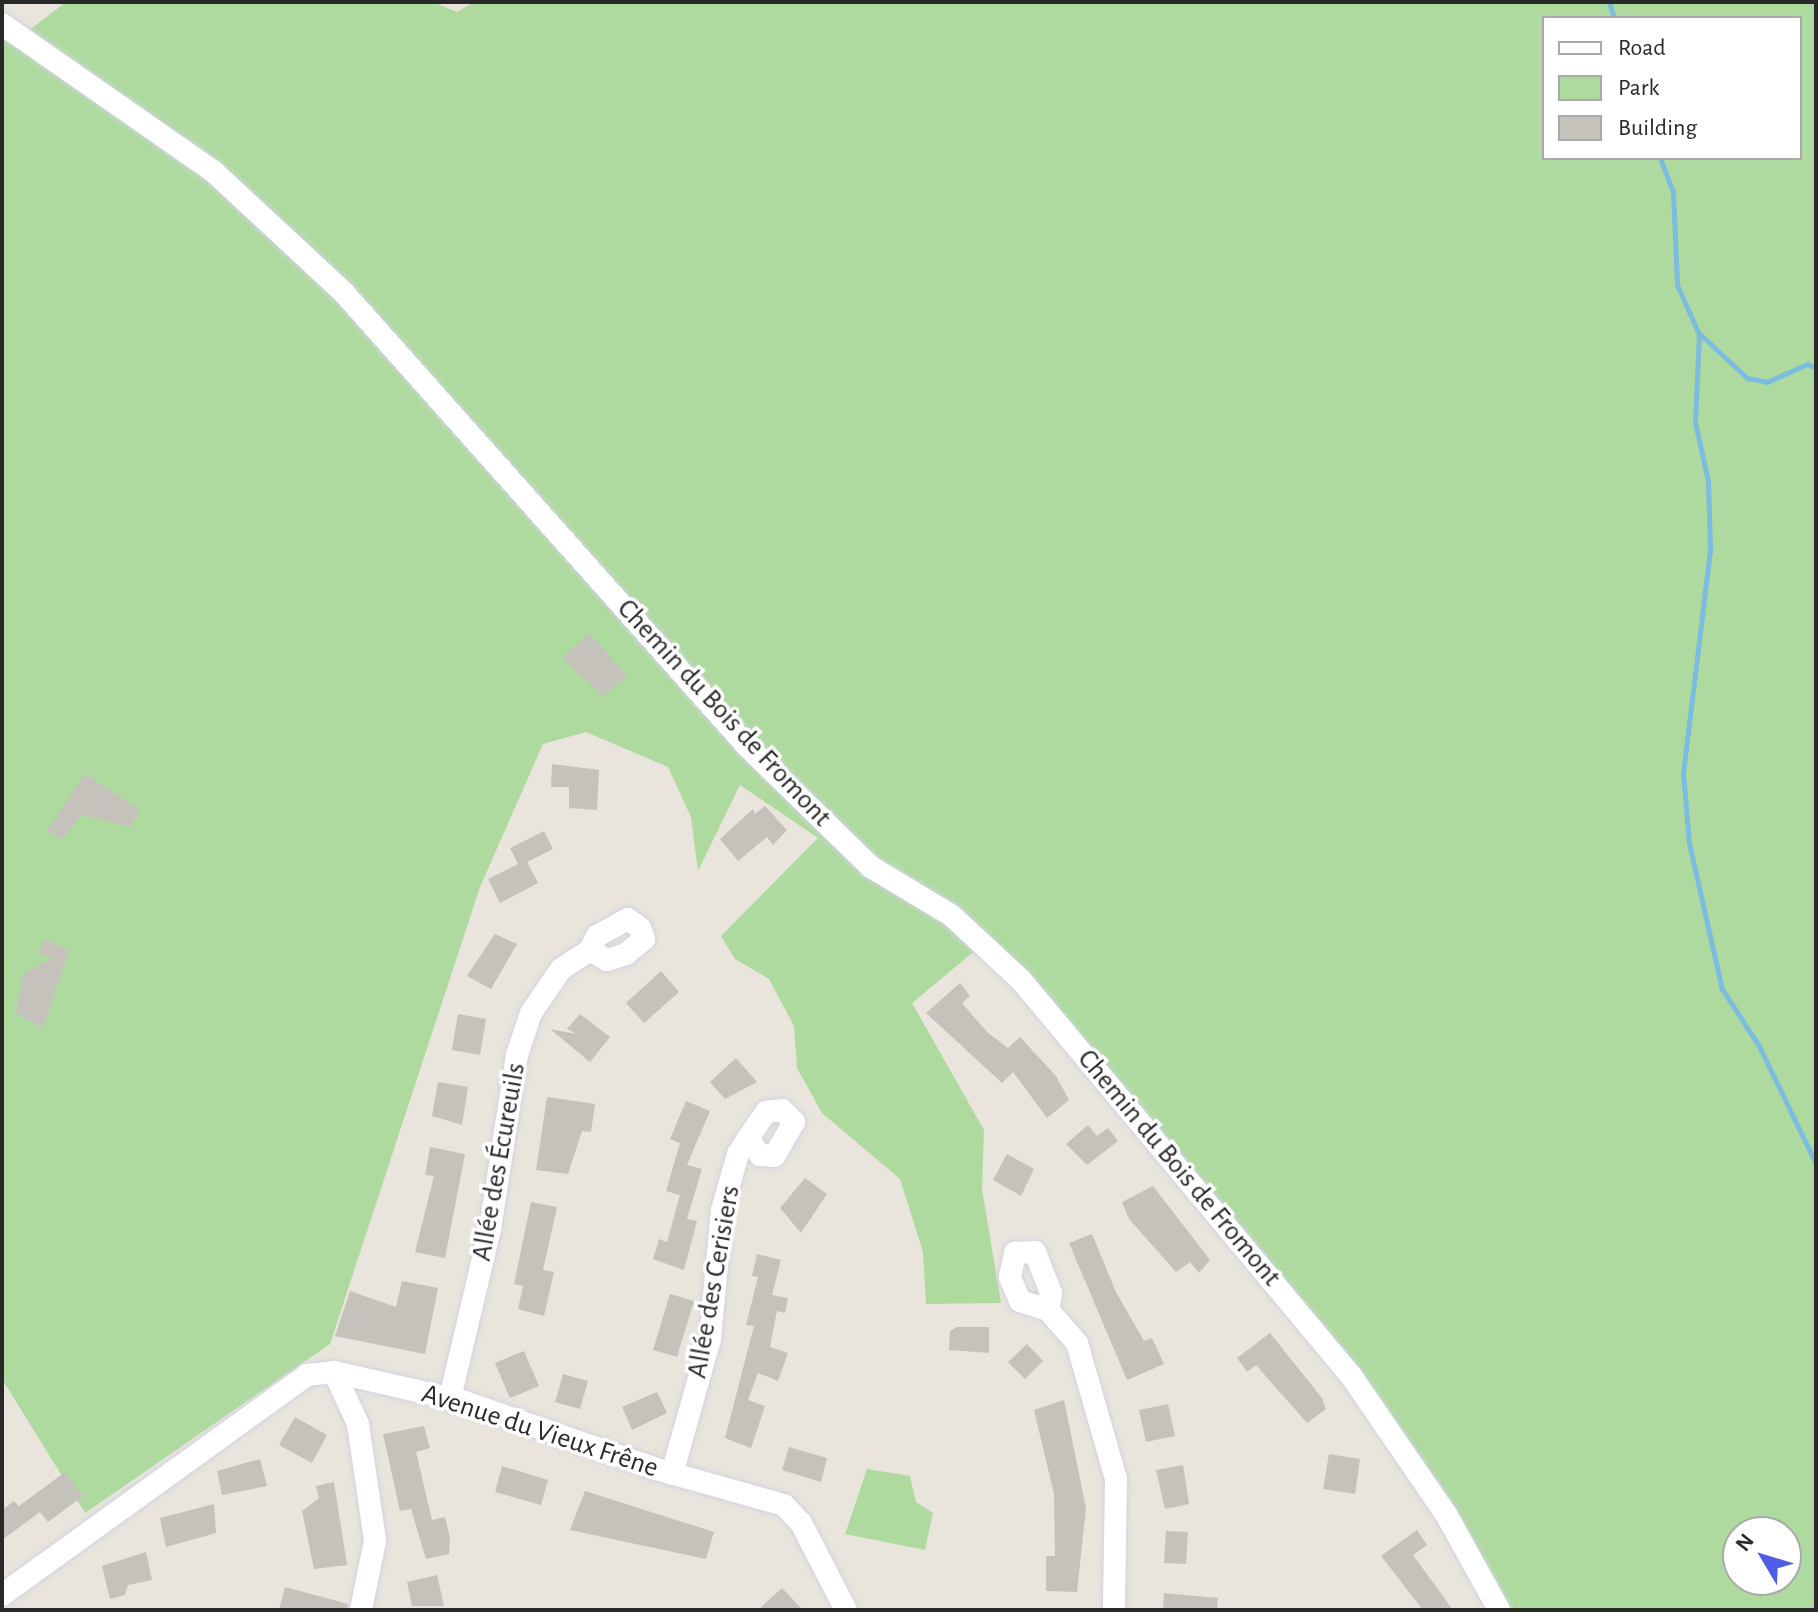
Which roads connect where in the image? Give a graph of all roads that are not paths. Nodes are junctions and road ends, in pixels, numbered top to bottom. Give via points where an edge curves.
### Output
1 (2, 24) edge
2 (590, 950) dead end
3 (748, 1138) dead end
4 (1048, 1310) dead end
5 (334, 1372) junction
6 (450, 1398) junction
7 (672, 1474) junction
8 (2, 1595) edge
9 (361, 1610) edge
10 (846, 1610) edge
11 (1114, 1610) edge
12 (1499, 1610) edge

1 - 12 street, Chemin du Bois de Fromont via 214,172 334,283 748,747 871,867 951,915 1021,980 1352,1377 1447,1516
2 - 6 street, Allée des Écureuils via 561,969 531,1013 517,1055 490,1229
3 - 7 street, Allée des Cerisiers via 722,1210 710,1339
4 - 11 street via 1077,1343 1116,1479
5 - 6 street, Avenue du Vieux Frêne
5 - 8 street, Avenue du Vieux Frêne via 307,1375
5 - 9 street via 358,1424 375,1541
6 - 7 street, Avenue du Vieux Frêne
7 - 10 street, Avenue du Vieux Frêne via 784,1505 801,1523

